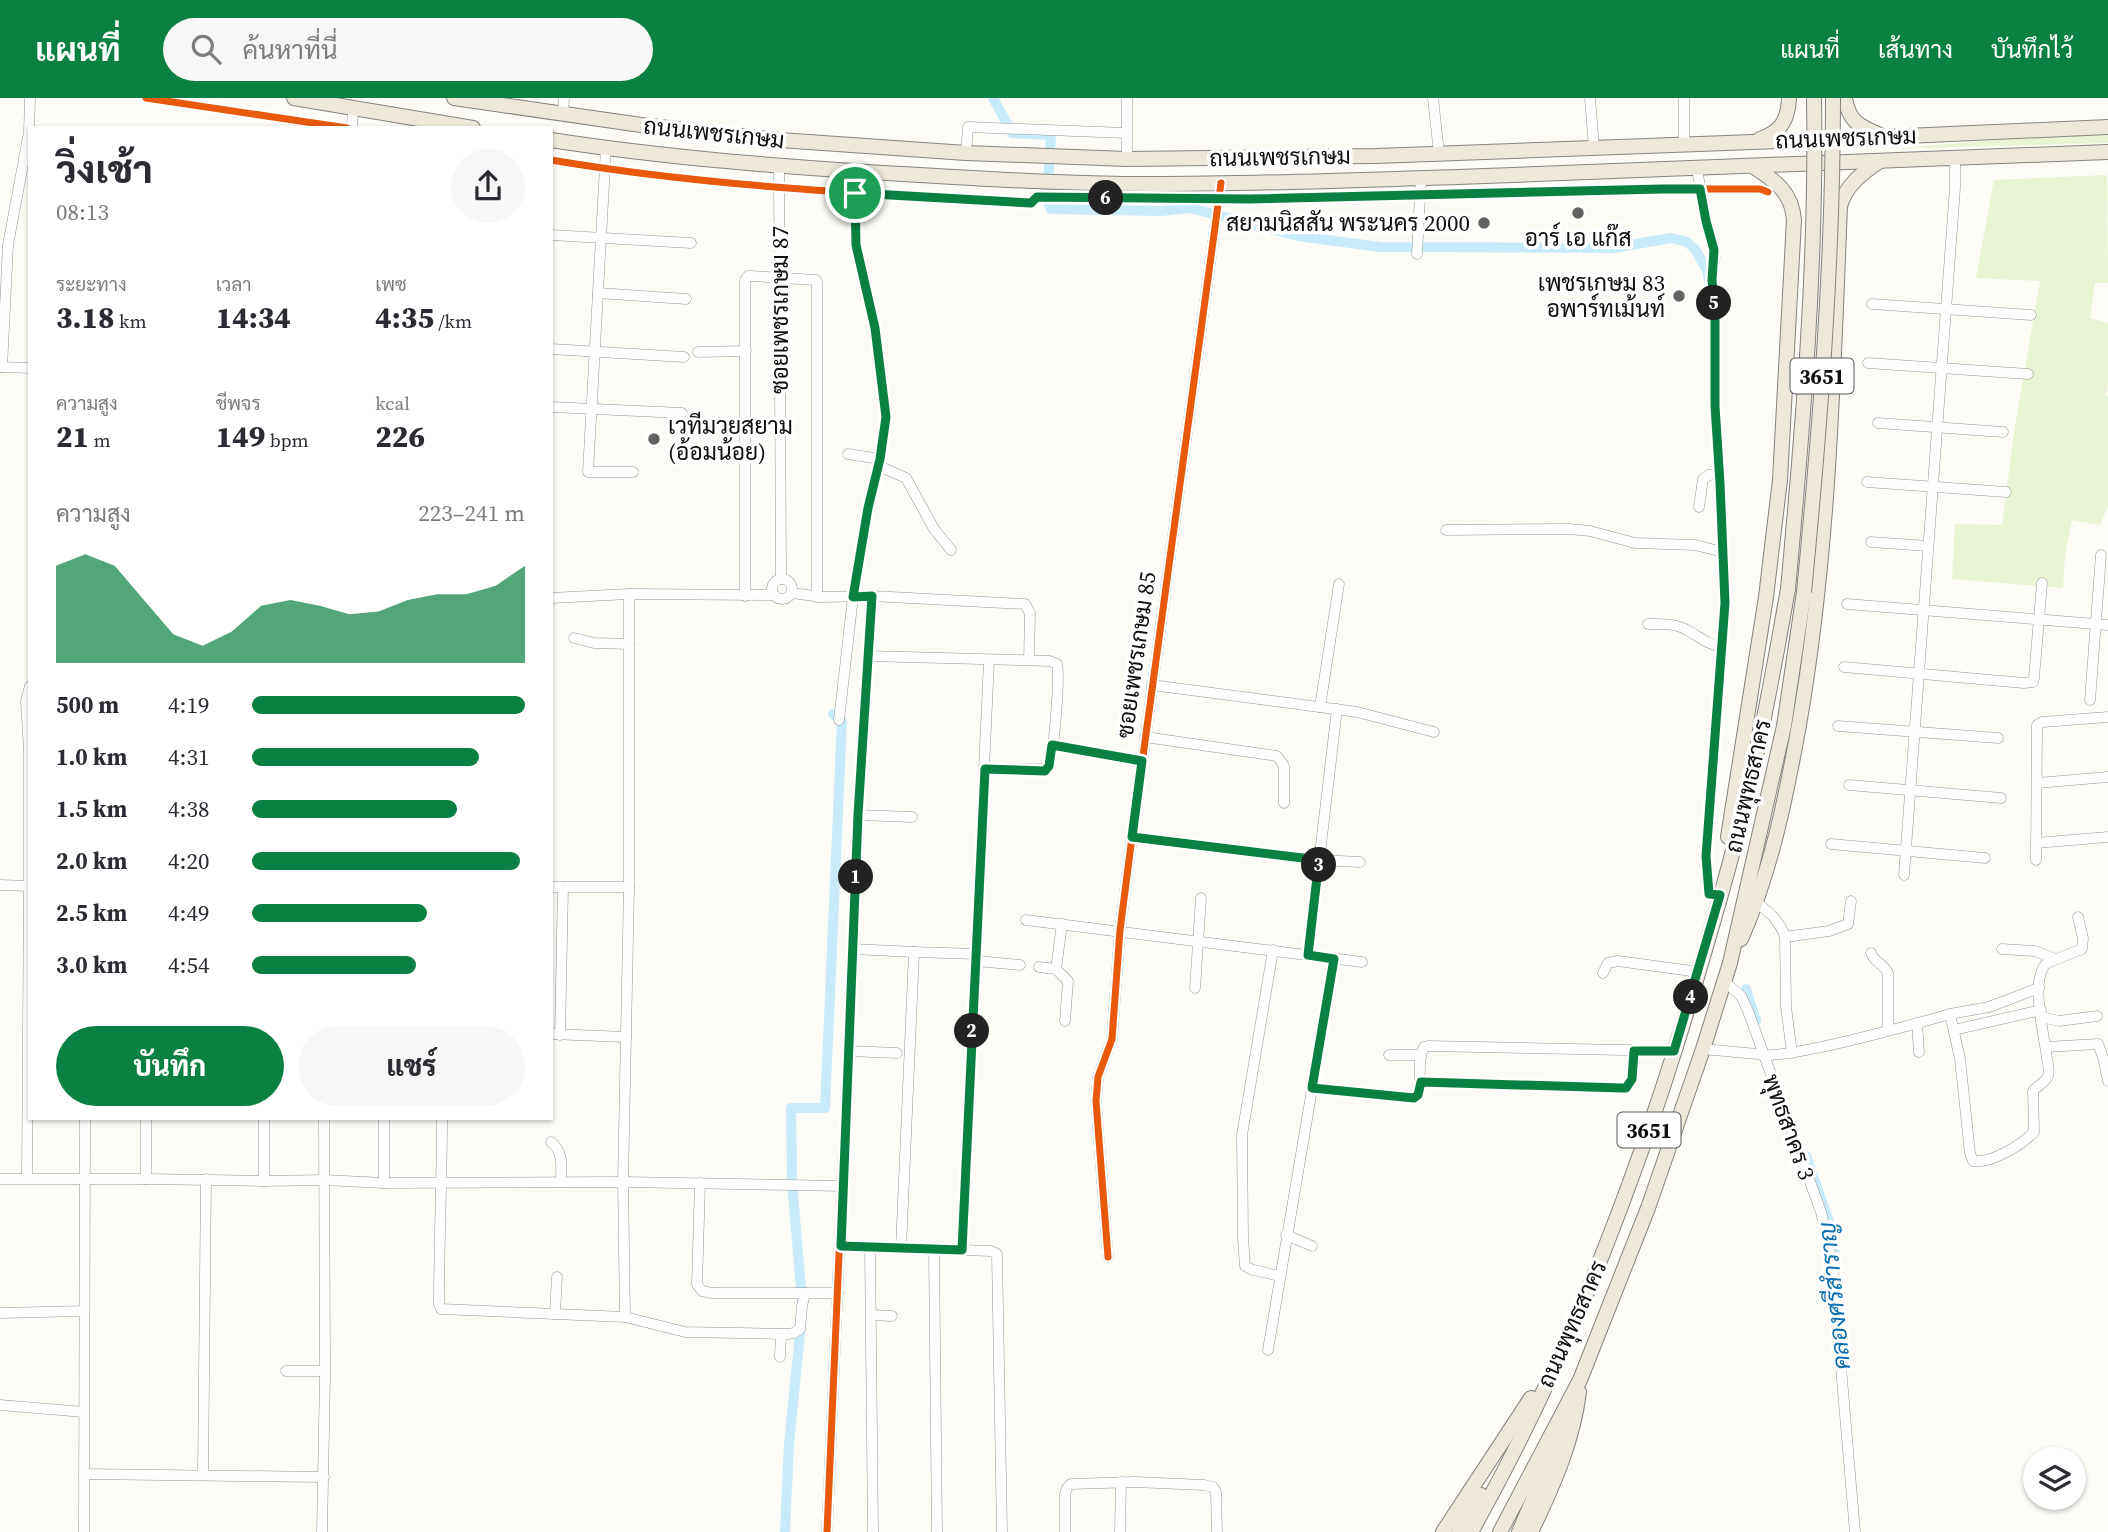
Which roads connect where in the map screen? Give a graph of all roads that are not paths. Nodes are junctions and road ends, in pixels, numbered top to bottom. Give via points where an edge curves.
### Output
1 (30, 98) edge
2 (293, 98) edge
3 (454, 98) edge
4 (564, 98) edge
5 (1127, 98) edge
6 (1433, 98) edge
7 (1590, 98) edge
8 (1684, 98) edge
9 (1789, 98) edge
10 (1814, 98) edge
11 (1833, 98) edge
12 (1845, 98) edge
13 (353, 107) junction
14 (564, 115) junction
15 (29, 126) edge
16 (352, 126) edge
17 (462, 126) edge
18 (2108, 127) edge
19 (675, 129) junction
20 (1126, 133) junction
21 (28, 137) edge
22 (1884, 137) junction
23 (553, 140) edge
24 (780, 140) junction
25 (1752, 142) junction
26 (825, 144) junction
27 (1684, 144) junction
28 (606, 148) junction
29 (1594, 148) junction
30 (2108, 152) edge
31 (966, 153) junction
32 (1439, 153) junction
33 (675, 156) junction
34 (1955, 158) junction
35 (1127, 159) junction
36 (1882, 159) junction
37 (779, 166) junction
38 (1754, 167) junction
39 (824, 169) junction
40 (1697, 169) junction
41 (855, 171) junction
42 (1421, 178) junction
43 (1221, 184) junction
44 (553, 235) edge
45 (601, 238) junction
46 (691, 243) dead end
47 (1417, 254) dead end
48 (779, 279) junction
49 (1791, 284) junction
50 (1837, 288) junction
51 (598, 293) junction
52 (686, 299) dead end
53 (1872, 304) dead end
54 (1945, 309) junction
55 (2031, 315) dead end
56 (553, 349) edge
57 (746, 351) junction
58 (595, 352) junction
59 (698, 352) dead end
60 (684, 357) dead end
61 (1868, 363) dead end
62 (1, 367) edge
63 (28, 368) edge
64 (1940, 369) junction
65 (2028, 374) dead end
66 (553, 407) edge
67 (592, 409) junction
68 (682, 413) dead end
69 (1878, 424) dead end
70 (1936, 427) junction
71 (2003, 432) dead end
72 (848, 454) dead end
73 (880, 463) junction
74 (633, 472) dead end
75 (1719, 474) junction
76 (1867, 482) dead end
77 (1933, 486) junction
78 (2006, 492) dead end
79 (1699, 506) dead end
80 (1446, 530) dead end
81 (1871, 542) dead end
82 (1928, 546) junction
83 (951, 550) dead end
84 (1723, 552) junction
85 (2101, 555) dead end
86 (782, 579) junction
87 (2042, 583) dead end
88 (1339, 584) dead end
89 (792, 593) junction
90 (629, 594) junction
91 (774, 595) junction
92 (745, 596) junction
93 (872, 596) junction
94 (817, 597) junction
95 (853, 597) junction
96 (553, 598) edge
97 (1847, 604) dead end
98 (1924, 610) junction
99 (2039, 621) junction
100 (1648, 624) dead end
101 (2095, 624) junction
102 (2108, 625) edge
103 (574, 638) dead end
104 (629, 644) junction
105 (1723, 647) junction
106 (868, 656) junction
107 (989, 660) junction
108 (1029, 660) junction
109 (1844, 667) dead end
110 (1919, 674) junction
111 (1152, 685) junction
112 (28, 694) edge
113 (2090, 700) dead end
114 (1320, 707) junction
115 (1338, 709) junction
116 (2108, 717) edge
117 (839, 720) dead end
118 (1838, 726) dead end
119 (1434, 732) dead end
120 (28, 733) edge
121 (1914, 733) junction
122 (1145, 737) junction
123 (1998, 738) dead end
124 (1052, 745) junction
125 (1142, 761) junction
126 (985, 769) junction
127 (2108, 777) edge
128 (2037, 783) junction
129 (1849, 785) dead end
130 (1910, 791) junction
131 (2001, 798) dead end
132 (1284, 803) dead end
133 (858, 815) junction
134 (912, 817) dead end
135 (1132, 837) junction
136 (2108, 837) edge
137 (1831, 844) dead end
138 (2036, 844) junction
139 (1905, 850) junction
140 (1985, 858) dead end
141 (1319, 860) junction
142 (2036, 860) dead end
143 (1360, 862) dead end
144 (1904, 875) dead end
145 (0, 885) edge
146 (28, 886) edge
147 (553, 887) edge
148 (563, 887) junction
149 (629, 887) junction
150 (1718, 892) junction
151 (1201, 898) dead end
152 (1851, 901) dead end
153 (1756, 902) junction
154 (2078, 917) dead end
155 (1026, 920) dead end
156 (1062, 924) junction
157 (1120, 930) junction
158 (1786, 937) junction
159 (1199, 941) junction
160 (2002, 948) dead end
161 (853, 949) junction
162 (1273, 950) junction
163 (914, 952) junction
164 (1871, 953) dead end
165 (1308, 955) junction
166 (976, 958) junction
167 (1334, 959) junction
168 (2055, 960) junction
169 (1362, 962) dead end
170 (1730, 962) junction
171 (1020, 965) dead end
172 (1040, 967) dead end
173 (1056, 969) junction
174 (1699, 972) junction
175 (1604, 973) dead end
176 (1724, 981) junction
177 (1195, 988) dead end
178 (2039, 988) junction
179 (2003, 1001) junction
180 (1951, 1014) junction
181 (2041, 1014) junction
182 (2014, 1015) junction
183 (2097, 1016) dead end
184 (1065, 1021) dead end
185 (1917, 1023) junction
186 (1888, 1030) junction
187 (1954, 1030) junction
188 (28, 1032) edge
189 (556, 1034) edge
190 (626, 1037) junction
191 (2046, 1047) junction
192 (1703, 1049) junction
193 (848, 1051) junction
194 (1634, 1051) junction
195 (1674, 1051) junction
196 (1919, 1052) dead end
197 (1788, 1053) junction
198 (897, 1054) dead end
199 (1389, 1055) dead end
200 (1421, 1055) junction
201 (1764, 1056) junction
202 (2108, 1081) edge
203 (1421, 1082) junction
204 (1312, 1088) junction
205 (85, 1120) edge
206 (146, 1120) edge
207 (264, 1120) edge
208 (324, 1120) edge
209 (384, 1120) edge
210 (442, 1120) edge
211 (551, 1142) dead end
212 (27, 1178) junction
213 (85, 1178) junction
214 (0, 1179) edge
215 (146, 1179) junction
216 (206, 1180) junction
217 (325, 1180) junction
218 (264, 1181) junction
219 (442, 1182) junction
220 (561, 1182) junction
221 (624, 1182) junction
222 (384, 1183) junction
223 (701, 1183) junction
224 (842, 1186) junction
225 (1286, 1235) junction
226 (841, 1246) junction
227 (1312, 1246) dead end
228 (870, 1248) junction
229 (901, 1248) junction
230 (934, 1250) junction
231 (962, 1250) junction
232 (1108, 1257) dead end
233 (1280, 1276) junction
234 (557, 1277) dead end
235 (805, 1293) junction
236 (838, 1293) junction
237 (84, 1311) junction
238 (0, 1312) edge
239 (555, 1314) junction
240 (871, 1315) junction
241 (892, 1316) dead end
242 (625, 1317) junction
243 (781, 1334) junction
244 (1268, 1350) dead end
245 (780, 1357) dead end
246 (1554, 1366) junction
247 (286, 1371) dead end
248 (325, 1371) junction
249 (1580, 1380) junction
250 (0, 1405) edge
251 (84, 1412) junction
252 (84, 1474) junction
253 (203, 1475) junction
254 (324, 1477) junction
255 (1121, 1482) junction
256 (84, 1532) edge
257 (322, 1532) edge
258 (827, 1532) edge
259 (873, 1532) edge
260 (937, 1532) edge
261 (1002, 1532) edge
262 (1065, 1532) edge
263 (1120, 1532) edge
264 (1217, 1532) edge
265 (1443, 1532) edge
266 (1458, 1532) edge
267 (1471, 1532) edge
268 (1500, 1532) edge
269 (1519, 1532) edge
270 (1531, 1532) edge
271 (1855, 1532) edge

1 - 15 street
2 - 13 main road
3 - 14 main road, ถนนเพชรเกษม
4 - 14 street
5 - 20 street
6 - 32 street
7 - 29 street
8 - 27 street
9 - 25 main road via 1788,114 1779,130
10 - 150 main road, ถนนพุทธสาคร / 3651, bridge via 1805,372 1788,589 1749,786
11 - 170 main road, ถนนพุทธสาคร / 3651, bridge via 1830,236 1804,592 1784,726
12 - 22 main road via 1857,124
13 - 16 street
13 - 17 main road
14 - 19 main road, ถนนเพชรเกษม
18 - 22 main road, ถนนเพชรเกษม
19 - 24 main road, ถนนเพชรเกษม
19 - 33 main road
20 - 31 street via 968,127
20 - 35 street
21 - 62 street via 8,245
22 - 25 main road, ถนนเพชรเกษม
23 - 28 main road, ถนนเพชรเกษม
24 - 26 main road, ถนนเพชรเกษม
24 - 37 main road
25 - 27 main road, ถนนเพชรเกษม
26 - 31 main road, ถนนเพชรเกษม
26 - 39 main road
27 - 29 main road, ถนนเพชรเกษม
28 - 33 main road, ถนนเพชรเกษม
28 - 45 street
29 - 32 main road, ถนนเพชรเกษม
30 - 34 main road, ถนนเพชรเกษม
31 - 35 main road, ถนนเพชรเกษม
32 - 35 main road, ถนนเพชรเกษม
33 - 37 main road, ถนนเพชรเกษม
34 - 36 main road, ถนนเพชรเกษม
34 - 54 street
36 - 38 main road, ถนนเพชรเกษม
36 - 50 main road via 1856,179 1843,197
37 - 39 main road, ถนนเพชรเกษม
37 - 48 street, ซอยเพชรเกษม 87
38 - 40 main road, ถนนเพชรเกษม
38 - 49 main road via 1778,184 1793,208
39 - 41 main road, ถนนเพชรเกษม
40 - 42 main road, ถนนเพชรเกษม
40 - 75 street via 1714,250
41 - 43 main road, ถนนเพชรเกษม via 1049,182
41 - 73 street via 856,245 875,328 886,417
42 - 43 main road, ถนนเพชรเกษม
42 - 47 street
43 - 111 street, ซอยเพชรเกษม 85
44 - 45 street
45 - 46 street
45 - 51 street
48 - 57 street via 748,276 745,280
48 - 86 street, ซอยเพชรเกษม 87
48 - 94 street via 817,282
49 - 50 main road via 1802,262 1814,258 1830,265
49 - 150 main road via 1780,480 1766,597
50 - 153 main road via 1818,596 1790,778
51 - 52 street
51 - 58 street
53 - 54 street
54 - 55 street
54 - 64 street
56 - 58 street
57 - 59 street
57 - 92 street
58 - 60 street
58 - 67 street
61 - 64 street
62 - 63 street
64 - 65 street
64 - 70 street
66 - 67 street
67 - 68 street
67 - 74 street via 588,472
69 - 70 street
70 - 71 street
70 - 77 street
72 - 73 street
73 - 83 street via 906,478
73 - 95 street
75 - 79 street via 1703,479
75 - 84 street
76 - 77 street
77 - 78 street
77 - 82 street
80 - 84 street via 1569,529
81 - 82 street
82 - 98 street
84 - 105 street
85 - 101 street
86 - 89 street via 790,583
86 - 91 street via 774,584
87 - 99 street
88 - 114 street
89 - 91 street via 784,599
89 - 94 street
90 - 92 street
90 - 96 street
90 - 104 street
91 - 92 street
93 - 95 street
93 - 106 street
93 - 108 street via 1024,604 1030,613
94 - 95 street
95 - 117 street
97 - 98 street
98 - 99 street
98 - 110 street
99 - 101 street
99 - 110 street via 2034,678 2029,683
100 - 105 street via 1677,626
101 - 102 street
101 - 113 street
103 - 104 street
104 - 149 street
105 - 150 street via 1706,856
106 - 107 street
106 - 133 street
107 - 108 street
107 - 126 street
108 - 124 street via 1057,664
109 - 110 street
110 - 121 street
111 - 114 street
111 - 122 street, ซอยเพชรเกษม 85
112 - 120 street
114 - 115 street
115 - 119 street
115 - 141 street
116 - 128 street via 2037,725
118 - 121 street
121 - 123 street
121 - 130 street
122 - 125 street, ซอยเพชรเกษม 85
122 - 132 street via 1277,756 1284,766
124 - 125 street
124 - 126 street via 1045,771
125 - 135 street, ซอยเพชรเกษม 85
126 - 166 street
127 - 128 street
128 - 138 street
129 - 130 street
130 - 131 street
130 - 139 street
133 - 134 street
133 - 161 street
135 - 141 street
135 - 157 street, ซอยเพชรเกษม 85
136 - 138 street
137 - 139 street
138 - 142 street
139 - 140 street
139 - 144 street
141 - 143 street
141 - 165 street
145 - 146 street
147 - 148 street
148 - 149 street
148 - 189 street
149 - 190 street
150 - 174 main road, ถนนพุทธสาคร / 3651
151 - 159 street
152 - 158 street via 1848,924
153 - 158 street via 1773,915
153 - 170 main road
154 - 168 street via 2082,949
155 - 156 street
156 - 157 street
156 - 173 street
157 - 159 street
157 - 232 street, ซอยเพชรเกษม 85 via 1112,1039 1096,1101
158 - 197 street
159 - 162 street
159 - 177 street
160 - 168 street via 2035,951
161 - 163 street
161 - 193 street
162 - 165 street
162 - 233 street via 1242,1135 1243,1238 1245,1266
163 - 166 street
163 - 229 street
164 - 186 street via 1888,973
165 - 167 street
166 - 171 street
166 - 231 street
167 - 169 street
167 - 204 street
168 - 178 street via 2042,967
170 - 176 main road, ถนนพุทธสาคร / 3651
172 - 173 street
173 - 184 street via 1068,981
174 - 175 street via 1618,961 1608,963
174 - 195 main road, ถนนพุทธสาคร / 3651
176 - 192 main road, ถนนพุทธสาคร / 3651
176 - 201 street, พุทธสาคร 3 via 1741,996
178 - 179 street
178 - 181 street
179 - 180 street
179 - 182 street
180 - 185 street
180 - 187 street
181 - 182 street
181 - 183 street via 2059,1021
181 - 191 street
182 - 187 street
185 - 186 street
185 - 196 street
186 - 197 street
187 - 191 street via 1969,1153 1977,1162 2018,1145 2034,1132 2033,1091 2048,1076
188 - 212 street
189 - 190 street
190 - 221 street
191 - 202 street via 2098,1044
192 - 201 street
192 - 249 main road, ถนนพุทธสาคร / 3651 via 1648,1208
193 - 198 street
193 - 224 street
194 - 195 street
194 - 200 street via 1428,1046
194 - 203 street via 1632,1079 1626,1088
195 - 246 main road, ถนนพุทธสาคร / 3651 via 1612,1232
197 - 201 street
199 - 200 street
200 - 203 street
201 - 271 street, พุทธสาคร 3 via 1828,1238
203 - 204 street via 1414,1098
204 - 225 street
205 - 213 street
206 - 215 street
207 - 218 street
208 - 217 street
209 - 222 street
210 - 219 street
211 - 220 street via 560,1153
212 - 213 street
212 - 214 street
213 - 215 street
213 - 237 street
215 - 216 street
216 - 218 street
216 - 253 street
217 - 218 street
217 - 222 street
217 - 248 street
219 - 220 street
219 - 222 street
219 - 239 street via 439,1308
220 - 221 street
221 - 223 street
221 - 242 street
223 - 224 street
223 - 235 street via 698,1284 702,1291
224 - 226 street
225 - 227 street
225 - 233 street
226 - 228 street
226 - 236 street
228 - 229 street
228 - 240 street
229 - 230 street
230 - 231 street
230 - 260 street
231 - 261 street via 991,1251 998,1258
233 - 244 street
234 - 239 street
235 - 236 street
235 - 243 street via 800,1329
236 - 258 street
237 - 238 street
237 - 251 street
239 - 242 street
240 - 241 street
240 - 259 street
242 - 243 street via 685,1332
243 - 245 street
246 - 265 main road
246 - 266 main road
246 - 267 main road, ถนนพุทธสาคร / 3651
247 - 248 street
248 - 254 street
249 - 268 main road, ถนนพุทธสาคร / 3651
249 - 269 main road
249 - 270 main road via 1563,1457
250 - 251 street
251 - 252 street
252 - 253 street
252 - 256 street
253 - 254 street
254 - 257 street
255 - 262 street via 1067,1488
255 - 263 street
255 - 264 street via 1213,1487

